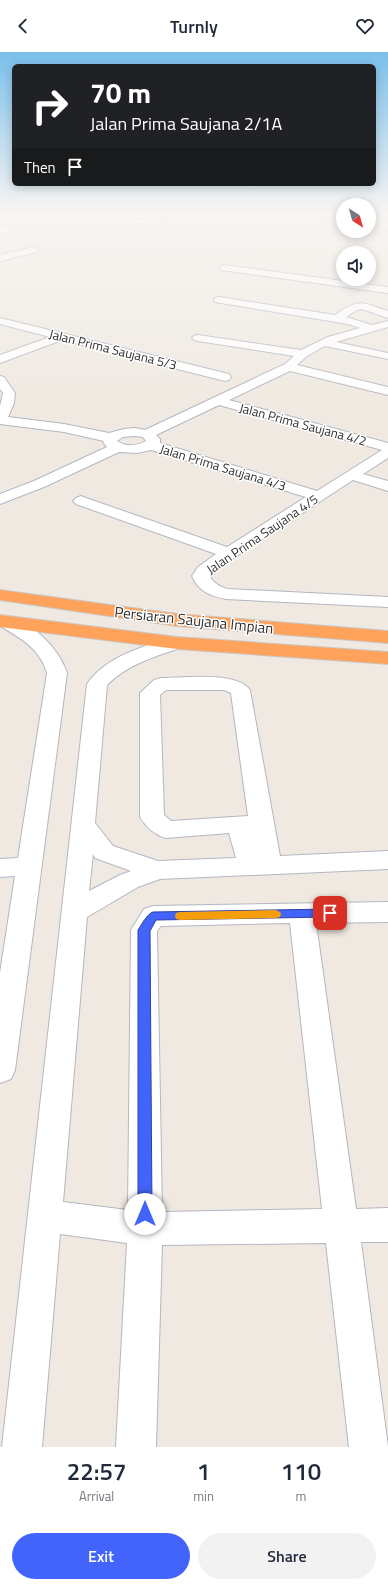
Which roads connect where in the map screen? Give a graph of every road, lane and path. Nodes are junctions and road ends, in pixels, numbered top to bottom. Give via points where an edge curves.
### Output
1 (307, 279) edge
2 (388, 290) edge
3 (219, 300) dead end
4 (388, 315) edge
5 (338, 318) junction
6 (0, 321) edge
7 (388, 324) edge
8 (372, 328) junction
9 (62, 336) junction
10 (198, 338) dead end
11 (325, 343) junction
12 (303, 354) junction
13 (388, 356) edge
14 (0, 359) edge
15 (289, 367) junction
16 (225, 377) dead end
17 (0, 380) edge
18 (388, 391) edge
19 (218, 401) junction
20 (0, 420) edge
21 (149, 440) junction
22 (114, 443) junction
23 (388, 447) edge
24 (388, 452) edge
25 (351, 475) junction
26 (388, 486) edge
27 (318, 496) junction
28 (0, 499) edge
29 (81, 500) dead end
30 (229, 553) junction
31 (0, 596) edge
32 (388, 602) edge
33 (3, 621) edge
34 (388, 637) edge
35 (177, 643) junction
36 (388, 658) edge
37 (83, 824) junction
38 (250, 825) junction
39 (388, 860) edge
40 (260, 865) junction
41 (29, 866) junction
42 (0, 868) edge
43 (158, 870) junction
44 (74, 912) junction
45 (388, 912) edge
46 (302, 914) junction
47 (0, 1070) edge
48 (45, 1216) junction
49 (388, 1224) edge
50 (341, 1226) junction
51 (145, 1229) junction
52 (22, 1447) edge
53 (136, 1447) edge
54 (369, 1447) edge

1 - 2 street
3 - 5 street
4 - 5 street via 363,306 354,307
5 - 8 street
6 - 9 street, Jalan Prima Saujana 5/3
7 - 8 street
8 - 11 street
9 - 14 street
9 - 16 street, Jalan Prima Saujana 5/3
10 - 12 street
11 - 12 street
11 - 13 street
12 - 15 street
15 - 18 street
15 - 19 street
17 - 20 street via 9,394 8,404
19 - 21 street
19 - 23 street, Jalan Prima Saujana 4/2
20 - 22 street via 64,428
21 - 22 street via 137,449
21 - 27 street, Jalan Prima Saujana 4/3
22 - 28 street via 39,484
24 - 25 street, Jalan Prima Saujana 4/5
25 - 26 street
25 - 27 street, Jalan Prima Saujana 4/5
27 - 30 street, Jalan Prima Saujana 4/5
29 - 30 street
30 - 32 street, Jalan Prima Saujana 4/5 via 201,576 208,588 243,596
31 - 34 highway, Persiaran Saujana Impian via 177,620
33 - 35 highway, Persiaran Saujana Impian
33 - 41 street via 33,638 47,650 55,662 57,673
35 - 36 highway, Persiaran Saujana Impian
35 - 37 street via 124,663 108,672 97,684
37 - 43 street via 104,852
37 - 44 street
38 - 38 street via 240,690 227,684 161,684 150,693 152,817 166,830
38 - 40 street
39 - 40 street
40 - 43 street
41 - 42 street
41 - 47 street
43 - 44 street via 129,881
44 - 48 street
45 - 46 street
46 - 50 street
46 - 51 street via 153,916 144,930
48 - 51 street
48 - 52 street
49 - 50 street
50 - 51 street
50 - 54 street
51 - 53 street

